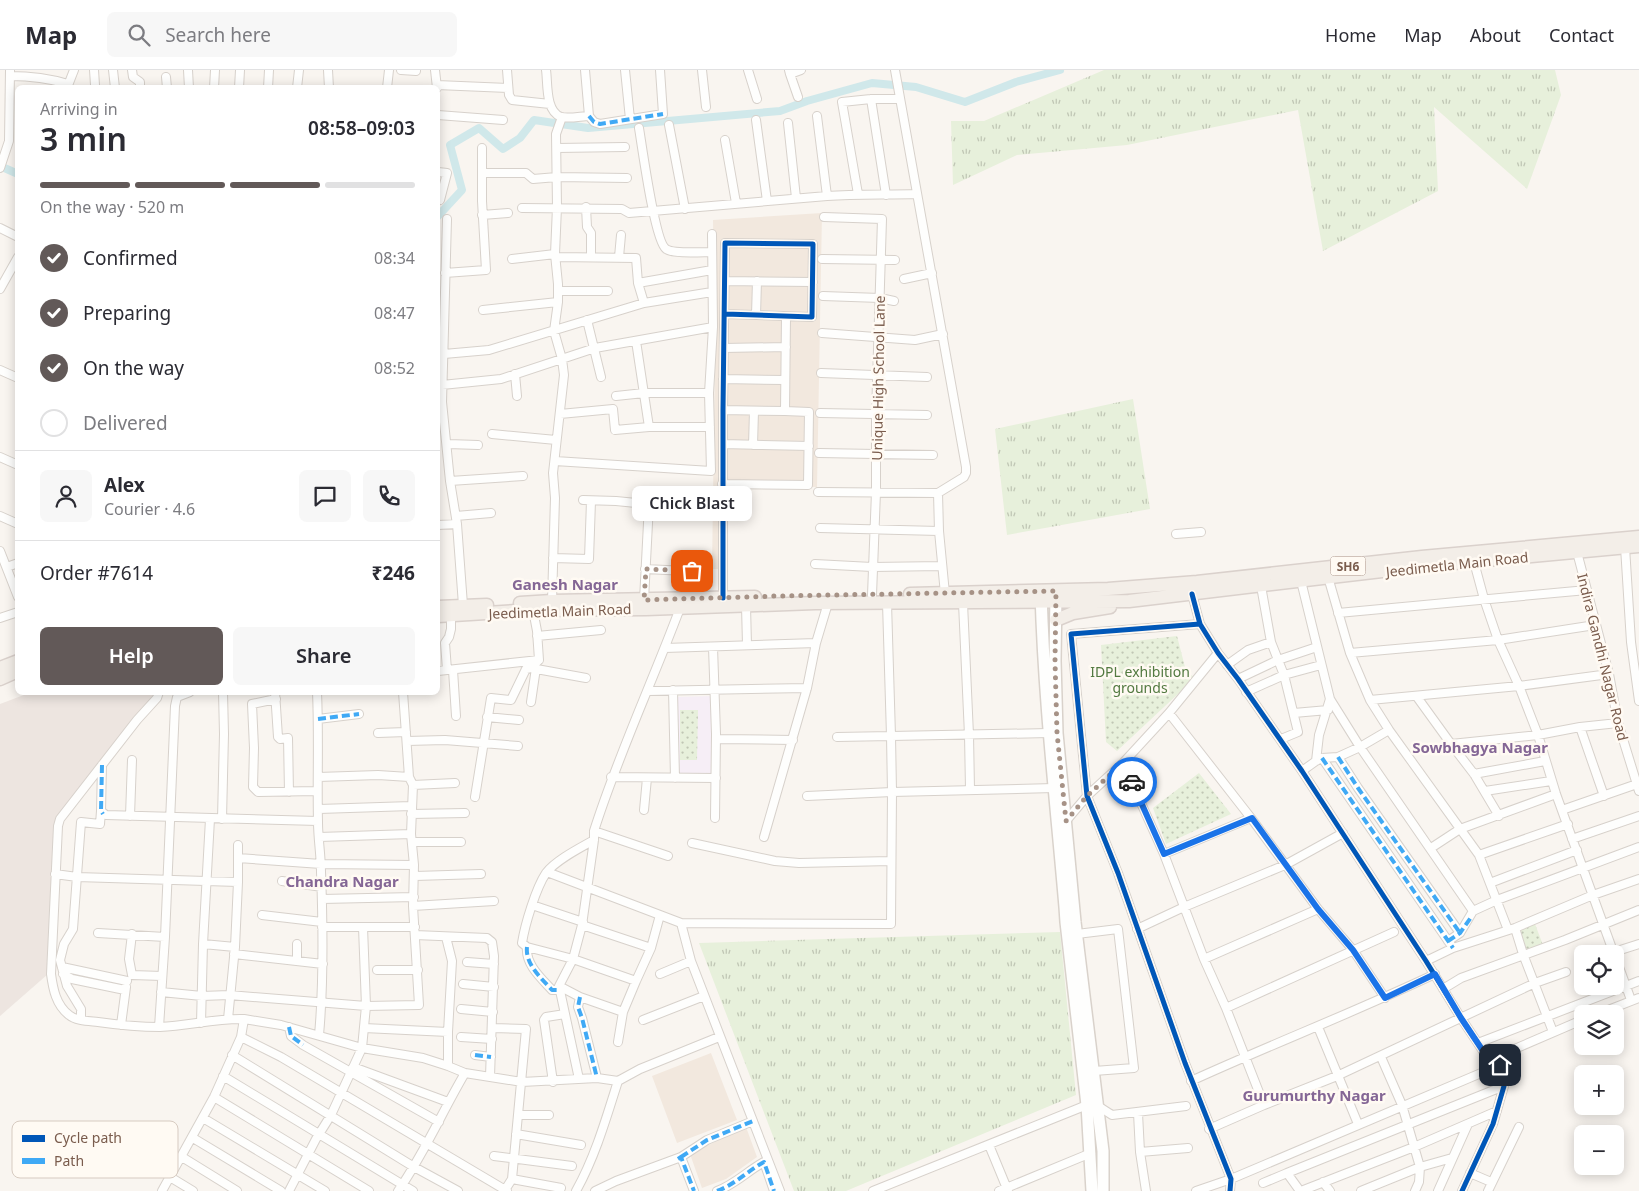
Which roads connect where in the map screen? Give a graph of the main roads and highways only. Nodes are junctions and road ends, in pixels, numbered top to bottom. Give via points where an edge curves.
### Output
1 (1639, 537) edge
2 (1639, 546) edge
3 (1536, 551) junction
4 (1041, 597) junction
5 (1056, 597) junction
6 (767, 600) junction
7 (1129, 601) junction
8 (440, 607) edge
9 (440, 616) edge
10 (1056, 620) road end
11 (15, 662) edge
12 (0, 668) edge
13 (15, 672) edge
14 (0, 679) edge

1 - 3 main road, Jeedimetla Main Road / SH6
2 - 3 main road, Jeedimetla Main Road / SH6 via 1577,552
3 - 5 main road, Jeedimetla Main Road / SH6 via 1422,557
3 - 7 main road, Jeedimetla Main Road / SH6 via 1474,562
4 - 5 main road, Jeedimetla Main Road / SH6
4 - 6 main road, Jeedimetla Main Road / SH6 via 945,594
4 - 6 main road, Jeedimetla Main Road / SH6 via 963,603
5 - 7 main road, Jeedimetla Main Road / SH6
6 - 8 main road, Jeedimetla Main Road / SH6 via 552,601
6 - 9 main road, Jeedimetla Main Road / SH6 via 746,606 533,610
7 - 10 main road via 1069,614
11 - 12 main road
13 - 14 main road

